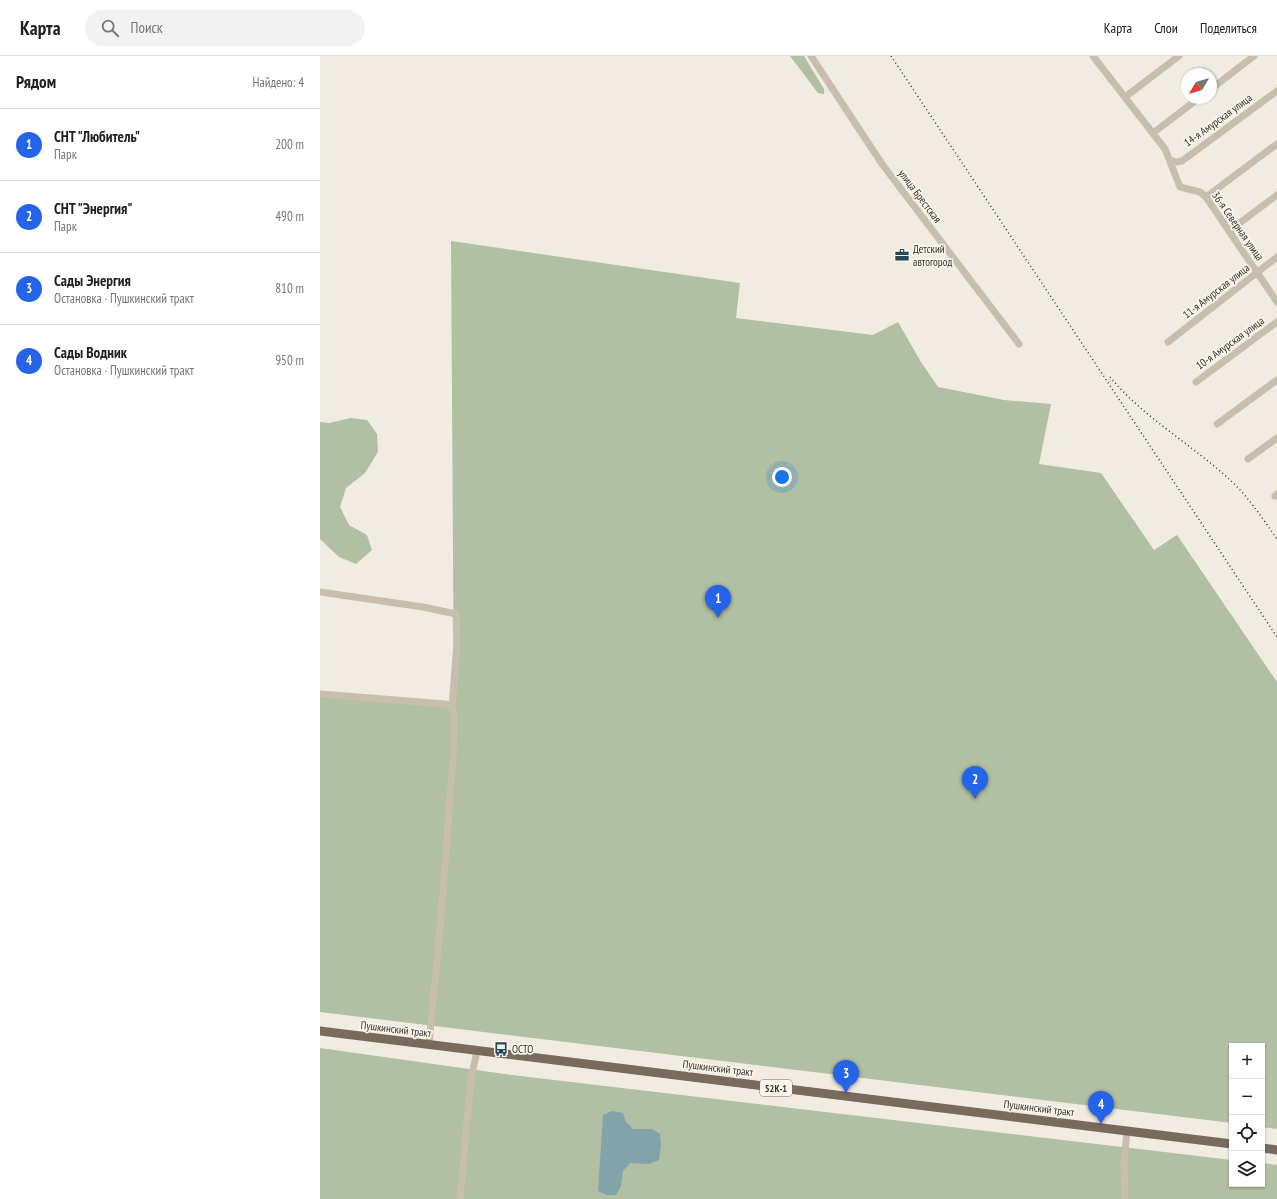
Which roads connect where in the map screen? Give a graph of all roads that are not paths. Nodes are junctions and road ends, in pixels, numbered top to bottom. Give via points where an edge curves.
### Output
1 (811, 56) edge
2 (1093, 56) edge
3 (1179, 56) edge
4 (1254, 56) edge
5 (1217, 84) edge
6 (1277, 91) edge
7 (1124, 97) junction
8 (1191, 104) edge
9 (1153, 133) junction
10 (1277, 144) edge
11 (1170, 160) junction
12 (1277, 195) edge
13 (1206, 197) junction
14 (1229, 231) junction
15 (1277, 258) edge
16 (1257, 273) junction
17 (1277, 302) edge
18 (1277, 322) edge
19 (1168, 342) dead end
20 (1019, 344) dead end
21 (1277, 380) edge
22 (1196, 382) dead end
23 (1217, 424) dead end
24 (1277, 438) edge
25 (1248, 459) dead end
26 (320, 592) edge
27 (320, 694) edge
28 (452, 708) junction
29 (320, 1031) edge
30 (429, 1045) junction
31 (477, 1051) junction
32 (1127, 1131) junction
33 (1229, 1144) edge
34 (1265, 1148) edge
35 (1277, 1150) edge
36 (460, 1199) edge
37 (1124, 1199) edge

1 - 20 street, улица Брестская via 882,164
2 - 7 street, 36-я Северная улица
3 - 7 street
4 - 5 street
6 - 11 street, 14-я Амурская улица via 1182,161
7 - 9 street, 36-я Северная улица
8 - 9 street
9 - 11 street, 36-я Северная улица
10 - 13 street
11 - 13 street, 36-я Северная улица via 1180,187 1200,192
12 - 14 street
13 - 14 street, 36-я Северная улица
14 - 16 street, 36-я Северная улица
15 - 16 street, 11-я Амурская улица
16 - 17 street, 36-я Северная улица
16 - 19 street, 11-я Амурская улица
18 - 22 street, 10-я Амурская улица
21 - 23 street
24 - 25 street
26 - 28 street via 456,614 457,642
27 - 28 street via 430,702 446,704
28 - 30 street via 455,721 453,759
29 - 30 main road, Пушкинский тракт / 52К-1
30 - 31 main road, Пушкинский тракт / 52К-1
31 - 32 main road, Пушкинский тракт / 52К-1
31 - 36 street via 471,1079
32 - 33 main road, Пушкинский тракт / 52К-1
32 - 37 street
34 - 35 main road

